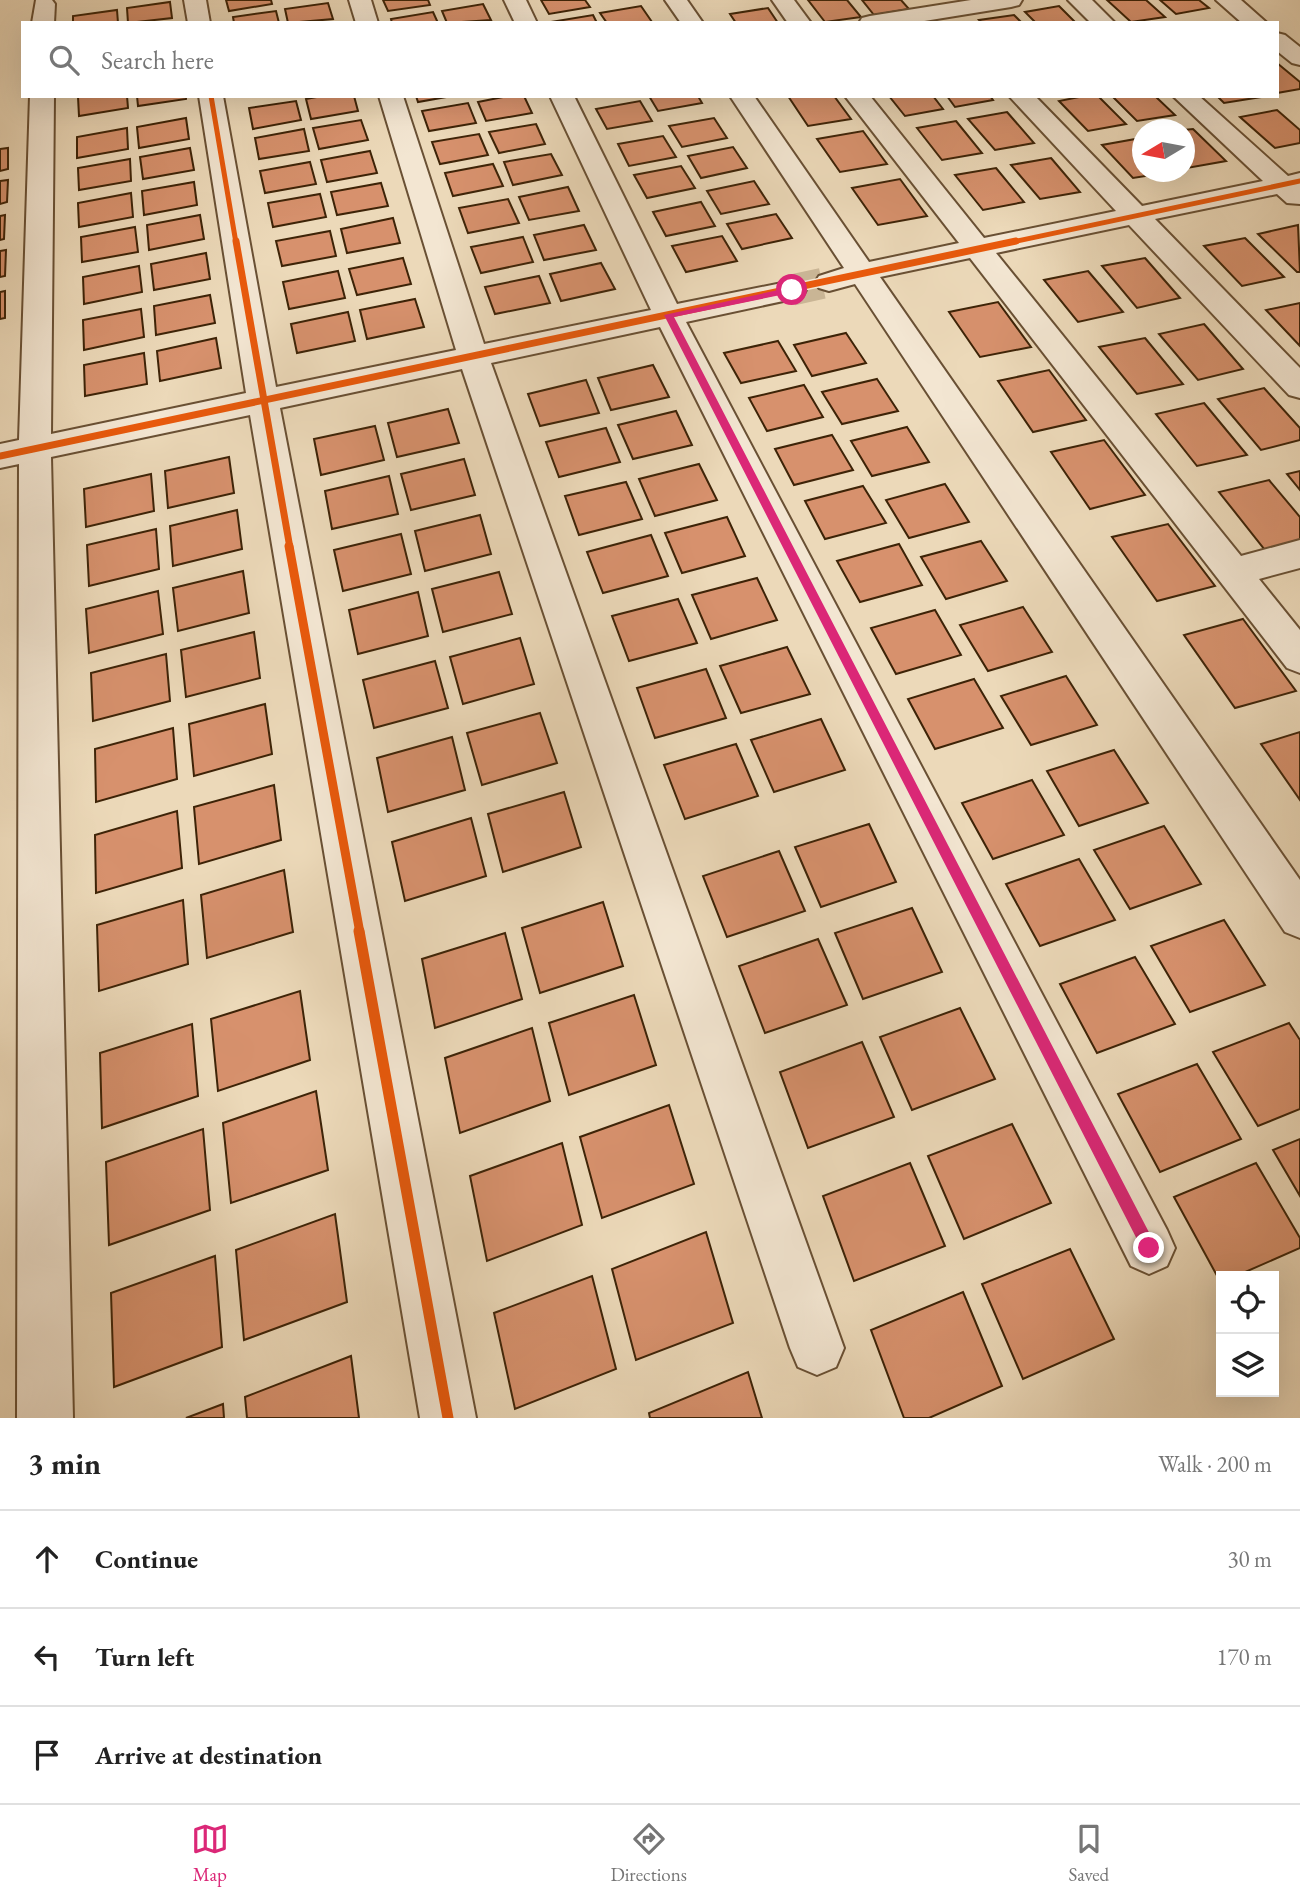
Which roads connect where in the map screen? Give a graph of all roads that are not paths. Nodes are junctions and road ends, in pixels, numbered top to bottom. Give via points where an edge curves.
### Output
1 (195, 0) edge
2 (360, 0) edge
3 (515, 0) edge
4 (676, 0) edge
5 (783, 0) edge
6 (1011, 0) edge
7 (1079, 0) edge
8 (1227, 0) edge
9 (942, 11) edge
10 (199, 21) edge
11 (366, 21) edge
12 (525, 21) edge
13 (691, 21) edge
14 (799, 21) edge
15 (882, 21) edge
16 (1102, 21) edge
17 (1253, 21) edge
18 (1279, 42) edge
19 (1300, 58) edge
20 (42, 98) edge
21 (212, 98) edge
22 (392, 98) edge
23 (563, 98) edge
24 (744, 98) edge
25 (859, 98) edge
26 (1023, 98) edge
27 (1187, 98) edge
28 (1294, 189) edge
29 (1134, 216) junction
30 (976, 250) junction
31 (863, 272) junction
32 (829, 282) tunnel mouth
33 (792, 290) tunnel mouth
34 (668, 315) junction
35 (473, 356) junction
36 (1300, 387) edge
37 (264, 401) junction
38 (18, 453) edge
39 (1300, 554) edge
40 (1233, 572) junction
41 (1300, 657) edge
42 (1300, 916) edge
43 (1149, 1248) dead end
44 (817, 1348) dead end
45 (45, 1418) edge
46 (448, 1418) edge

1 - 10 street
2 - 11 street
3 - 12 street
4 - 13 street
5 - 14 street
6 - 9 street
7 - 16 street
8 - 17 street
9 - 15 street
18 - 19 street
20 - 38 street
21 - 37 street
22 - 35 street
23 - 34 street
24 - 31 street
25 - 30 street
26 - 29 street
27 - 28 street
28 - 29 street
29 - 30 street
29 - 36 street
30 - 31 street
30 - 40 street
31 - 32 street
31 - 42 street
33 - 34 street
34 - 35 street
34 - 43 street
35 - 37 street
35 - 44 street
37 - 38 street
37 - 46 street
38 - 45 street
39 - 40 street
40 - 41 street

